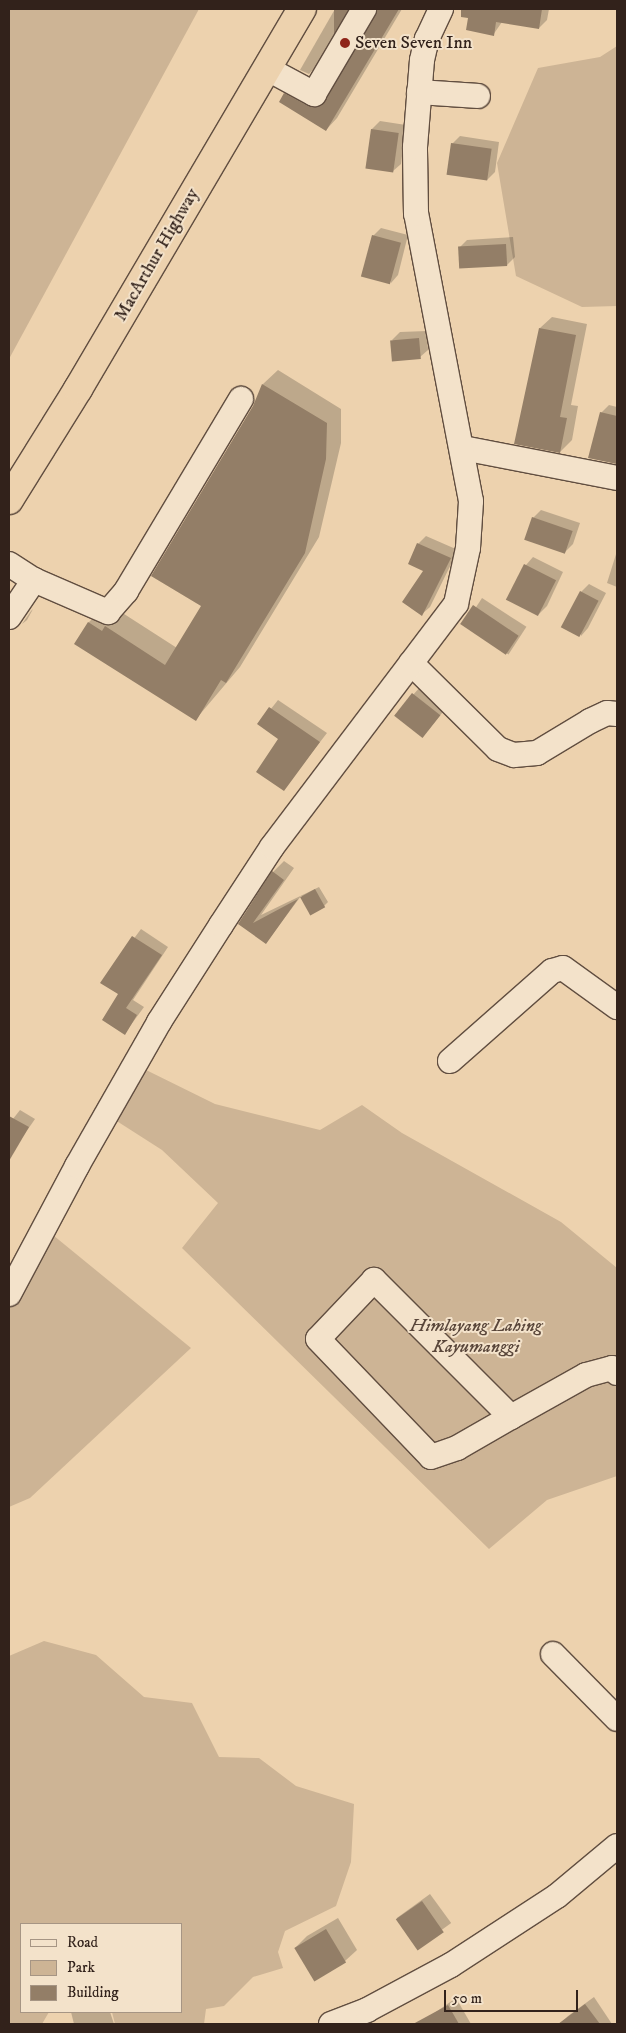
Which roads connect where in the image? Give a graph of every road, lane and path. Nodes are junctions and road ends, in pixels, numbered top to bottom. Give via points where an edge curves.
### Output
1 (302, 9) edge
2 (364, 9) edge
3 (441, 9) edge
4 (266, 68) junction
5 (419, 92) junction
6 (478, 96) dead end
7 (241, 399) dead end
8 (463, 448) junction
9 (617, 478) edge
10 (9, 500) edge
11 (9, 564) edge
12 (34, 580) junction
13 (9, 617) edge
14 (411, 663) junction
15 (617, 714) edge
16 (617, 1007) edge
17 (450, 1061) dead end
18 (9, 1294) edge
19 (617, 1373) edge
20 (512, 1418) junction
21 (553, 1654) dead end
22 (617, 1719) edge
23 (617, 1846) edge
24 (331, 2024) edge

1 - 4 highway, MacArthur Highway
2 - 4 street via 314,94
3 - 5 street via 427,39
4 - 10 highway, MacArthur Highway via 78,389
5 - 6 street
5 - 8 street via 415,147 416,214
7 - 12 street via 126,591 108,612
8 - 9 street
8 - 14 street via 471,500 470,523 456,604
11 - 12 street
12 - 13 street
14 - 15 street via 498,749 514,755 537,753 590,721 607,713
14 - 18 street via 272,847 216,933 120,1090
16 - 17 street via 563,968 552,971
19 - 20 street via 612,1368 586,1375
20 - 20 street via 374,1280 318,1338 431,1457 457,1448
21 - 22 street
23 - 24 street via 557,1896 451,1965 367,2010

